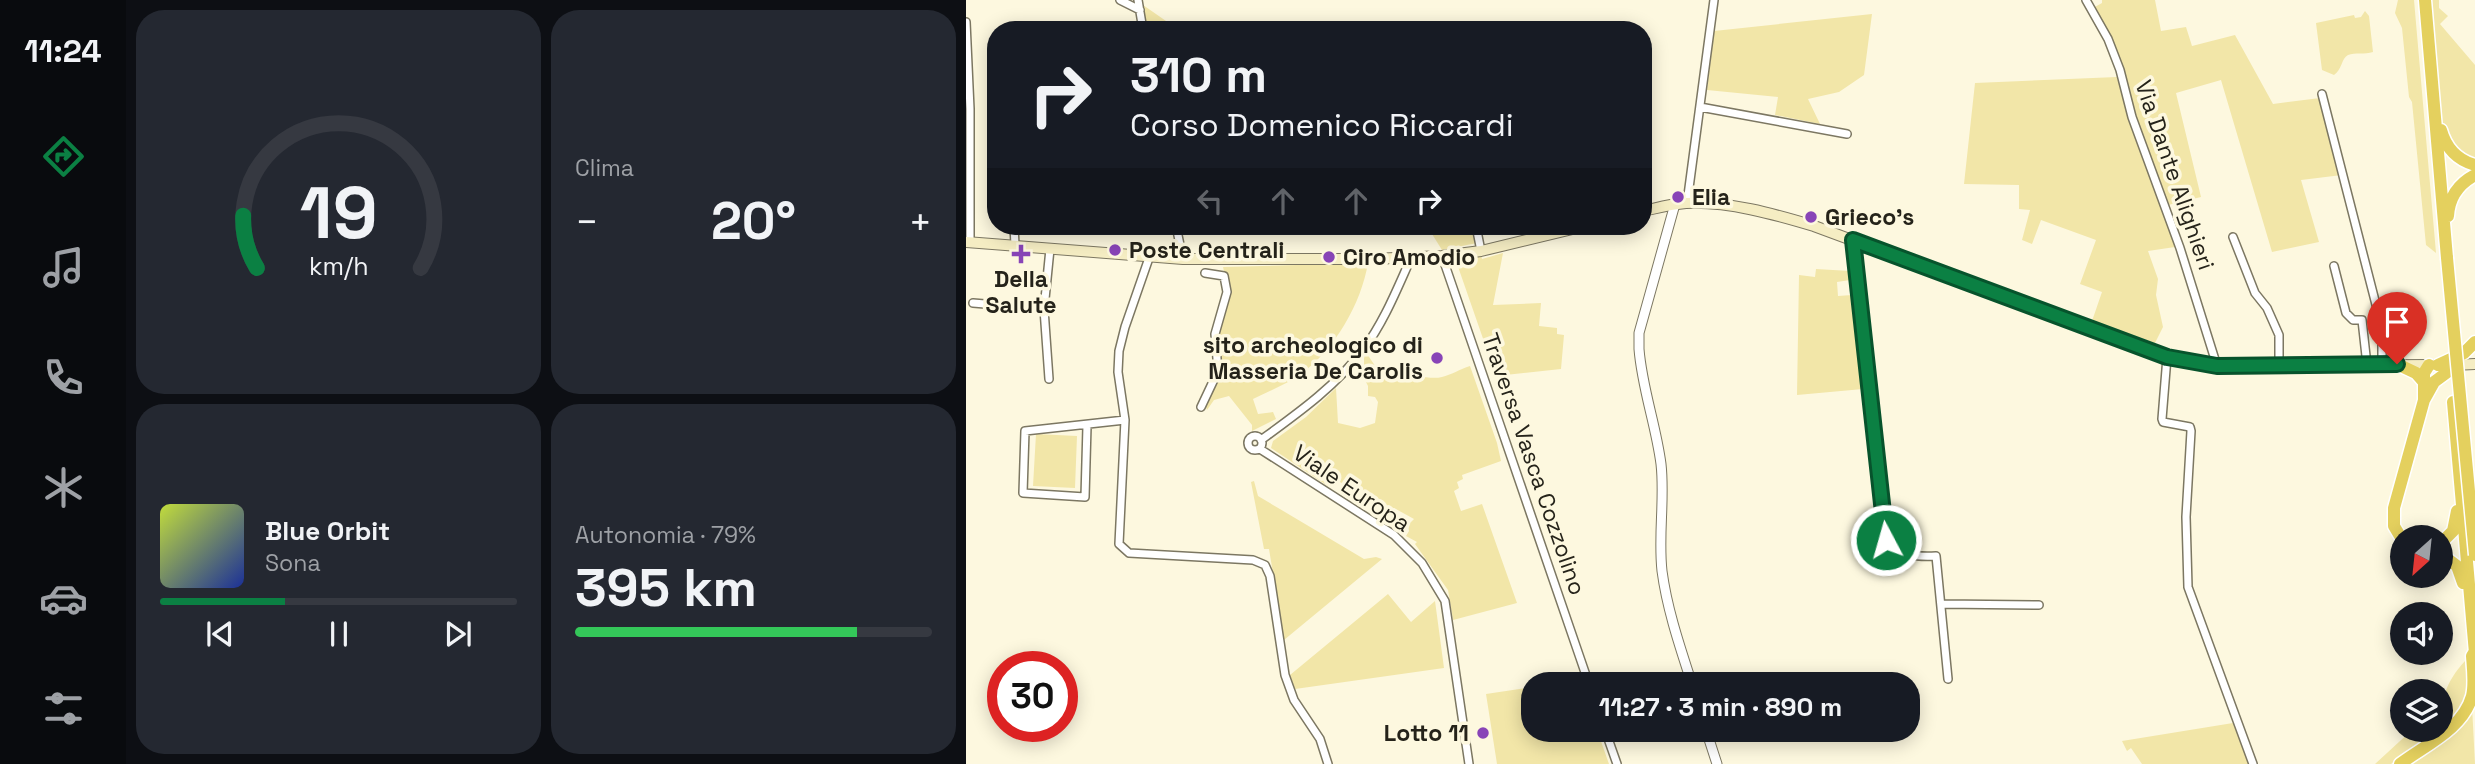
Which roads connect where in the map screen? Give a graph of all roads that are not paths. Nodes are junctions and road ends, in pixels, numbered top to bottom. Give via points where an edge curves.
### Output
1 (1121, 0) edge
2 (1138, 0) edge
3 (1714, 0) edge
4 (2086, 0) edge
5 (2423, 0) edge
6 (1140, 10) junction
7 (1142, 21) edge
8 (966, 22) edge
9 (967, 59) edge
10 (2431, 66) junction
11 (967, 92) edge
12 (2322, 94) dead end
13 (1700, 107) junction
14 (1847, 134) dead end
15 (968, 151) edge
16 (2475, 165) edge
17 (2475, 175) edge
18 (968, 186) edge
19 (1687, 203) junction
20 (1675, 204) junction
21 (1652, 209) edge
22 (1014, 235) edge
23 (1178, 235) edge
24 (1478, 235) edge
25 (1548, 235) edge
26 (2233, 237) dead end
27 (1853, 240) junction
28 (968, 242) edge
29 (1015, 245) junction
30 (1050, 249) junction
31 (1481, 251) junction
32 (2446, 255) junction
33 (1441, 256) junction
34 (1149, 258) junction
35 (1411, 258) junction
36 (1183, 260) junction
37 (2334, 266) dead end
38 (1205, 273) dead end
39 (973, 303) dead end
40 (1044, 309) junction
41 (2475, 342) edge
42 (2167, 357) junction
43 (2397, 364) junction
44 (2475, 364) edge
45 (2279, 365) junction
46 (2367, 365) junction
47 (2382, 365) junction
48 (2433, 365) junction
49 (2457, 365) junction
50 (2217, 366) junction
51 (1049, 380) dead end
52 (2428, 382) junction
53 (2453, 402) junction
54 (1201, 407) dead end
55 (1125, 420) junction
56 (1087, 426) junction
57 (2394, 525) edge
58 (2454, 527) edge
59 (2475, 555) edge
60 (2454, 564) edge
61 (1941, 604) junction
62 (2039, 605) dead end
63 (2474, 645) edge
64 (2475, 652) edge
65 (1585, 672) edge
66 (1688, 672) edge
67 (1948, 679) dead end
68 (1609, 742) edge
69 (1710, 742) edge
70 (1328, 764) edge
71 (1469, 764) edge
72 (1616, 764) edge
73 (1717, 764) edge
74 (2253, 764) edge
75 (2400, 764) edge

1 - 6 street
2 - 6 street
3 - 13 street
4 - 50 street, Via Dante Alighieri via 2120,70
5 - 10 highway
5 - 32 highway
6 - 7 street
8 - 9 street
9 - 11 street
10 - 16 highway via 2444,141 2461,159
10 - 32 highway
11 - 15 street
12 - 47 street via 2382,328
13 - 14 street
13 - 19 street
15 - 18 street
17 - 32 highway via 2457,189 2449,206
18 - 28 street
19 - 20 main road
19 - 27 main road via 1786,218
20 - 21 main road
20 - 66 street via 1639,333 1639,349 1661,462 1662,571
22 - 29 street
23 - 36 street
24 - 31 street
25 - 31 main road
26 - 45 street via 2278,335
27 - 42 main road
27 - 61 street via 1886,540 1906,554 1936,556
28 - 29 main road
29 - 30 main road
30 - 34 main road
30 - 40 street
31 - 33 main road
32 - 53 highway, bridge
32 - 59 highway, bridge
33 - 35 main road
33 - 65 street, Traversa Vasca Cozzolino
34 - 36 main road
34 - 55 street via 1119,351
35 - 36 main road
35 - 71 street, Viale Europa via 1374,334 1354,362 1260,444 1385,528 1422,563 1445,601
37 - 46 street via 2346,313 2353,320 2362,320
38 - 54 street via 1224,276 1227,292 1215,334 1218,372
39 - 40 street
40 - 51 street
41 - 48 highway via 2464,353
42 - 50 main road
42 - 74 street via 2162,419 2191,431 2188,587
43 - 47 main road
43 - 48 main road
43 - 52 highway
44 - 49 main road
45 - 46 main road
45 - 50 main road
46 - 47 main road
48 - 49 main road
48 - 52 highway
49 - 52 highway
52 - 57 highway
53 - 58 highway
53 - 63 highway
55 - 56 street
55 - 70 street via 1119,544 1129,553 1254,560 1265,565 1285,675 1294,700 1320,739
56 - 56 street via 1025,431 1023,493 1085,497
60 - 63 highway via 2461,573
61 - 62 street
61 - 67 street
63 - 64 highway
64 - 75 highway via 2472,695 2461,718
68 - 72 street
69 - 73 street

